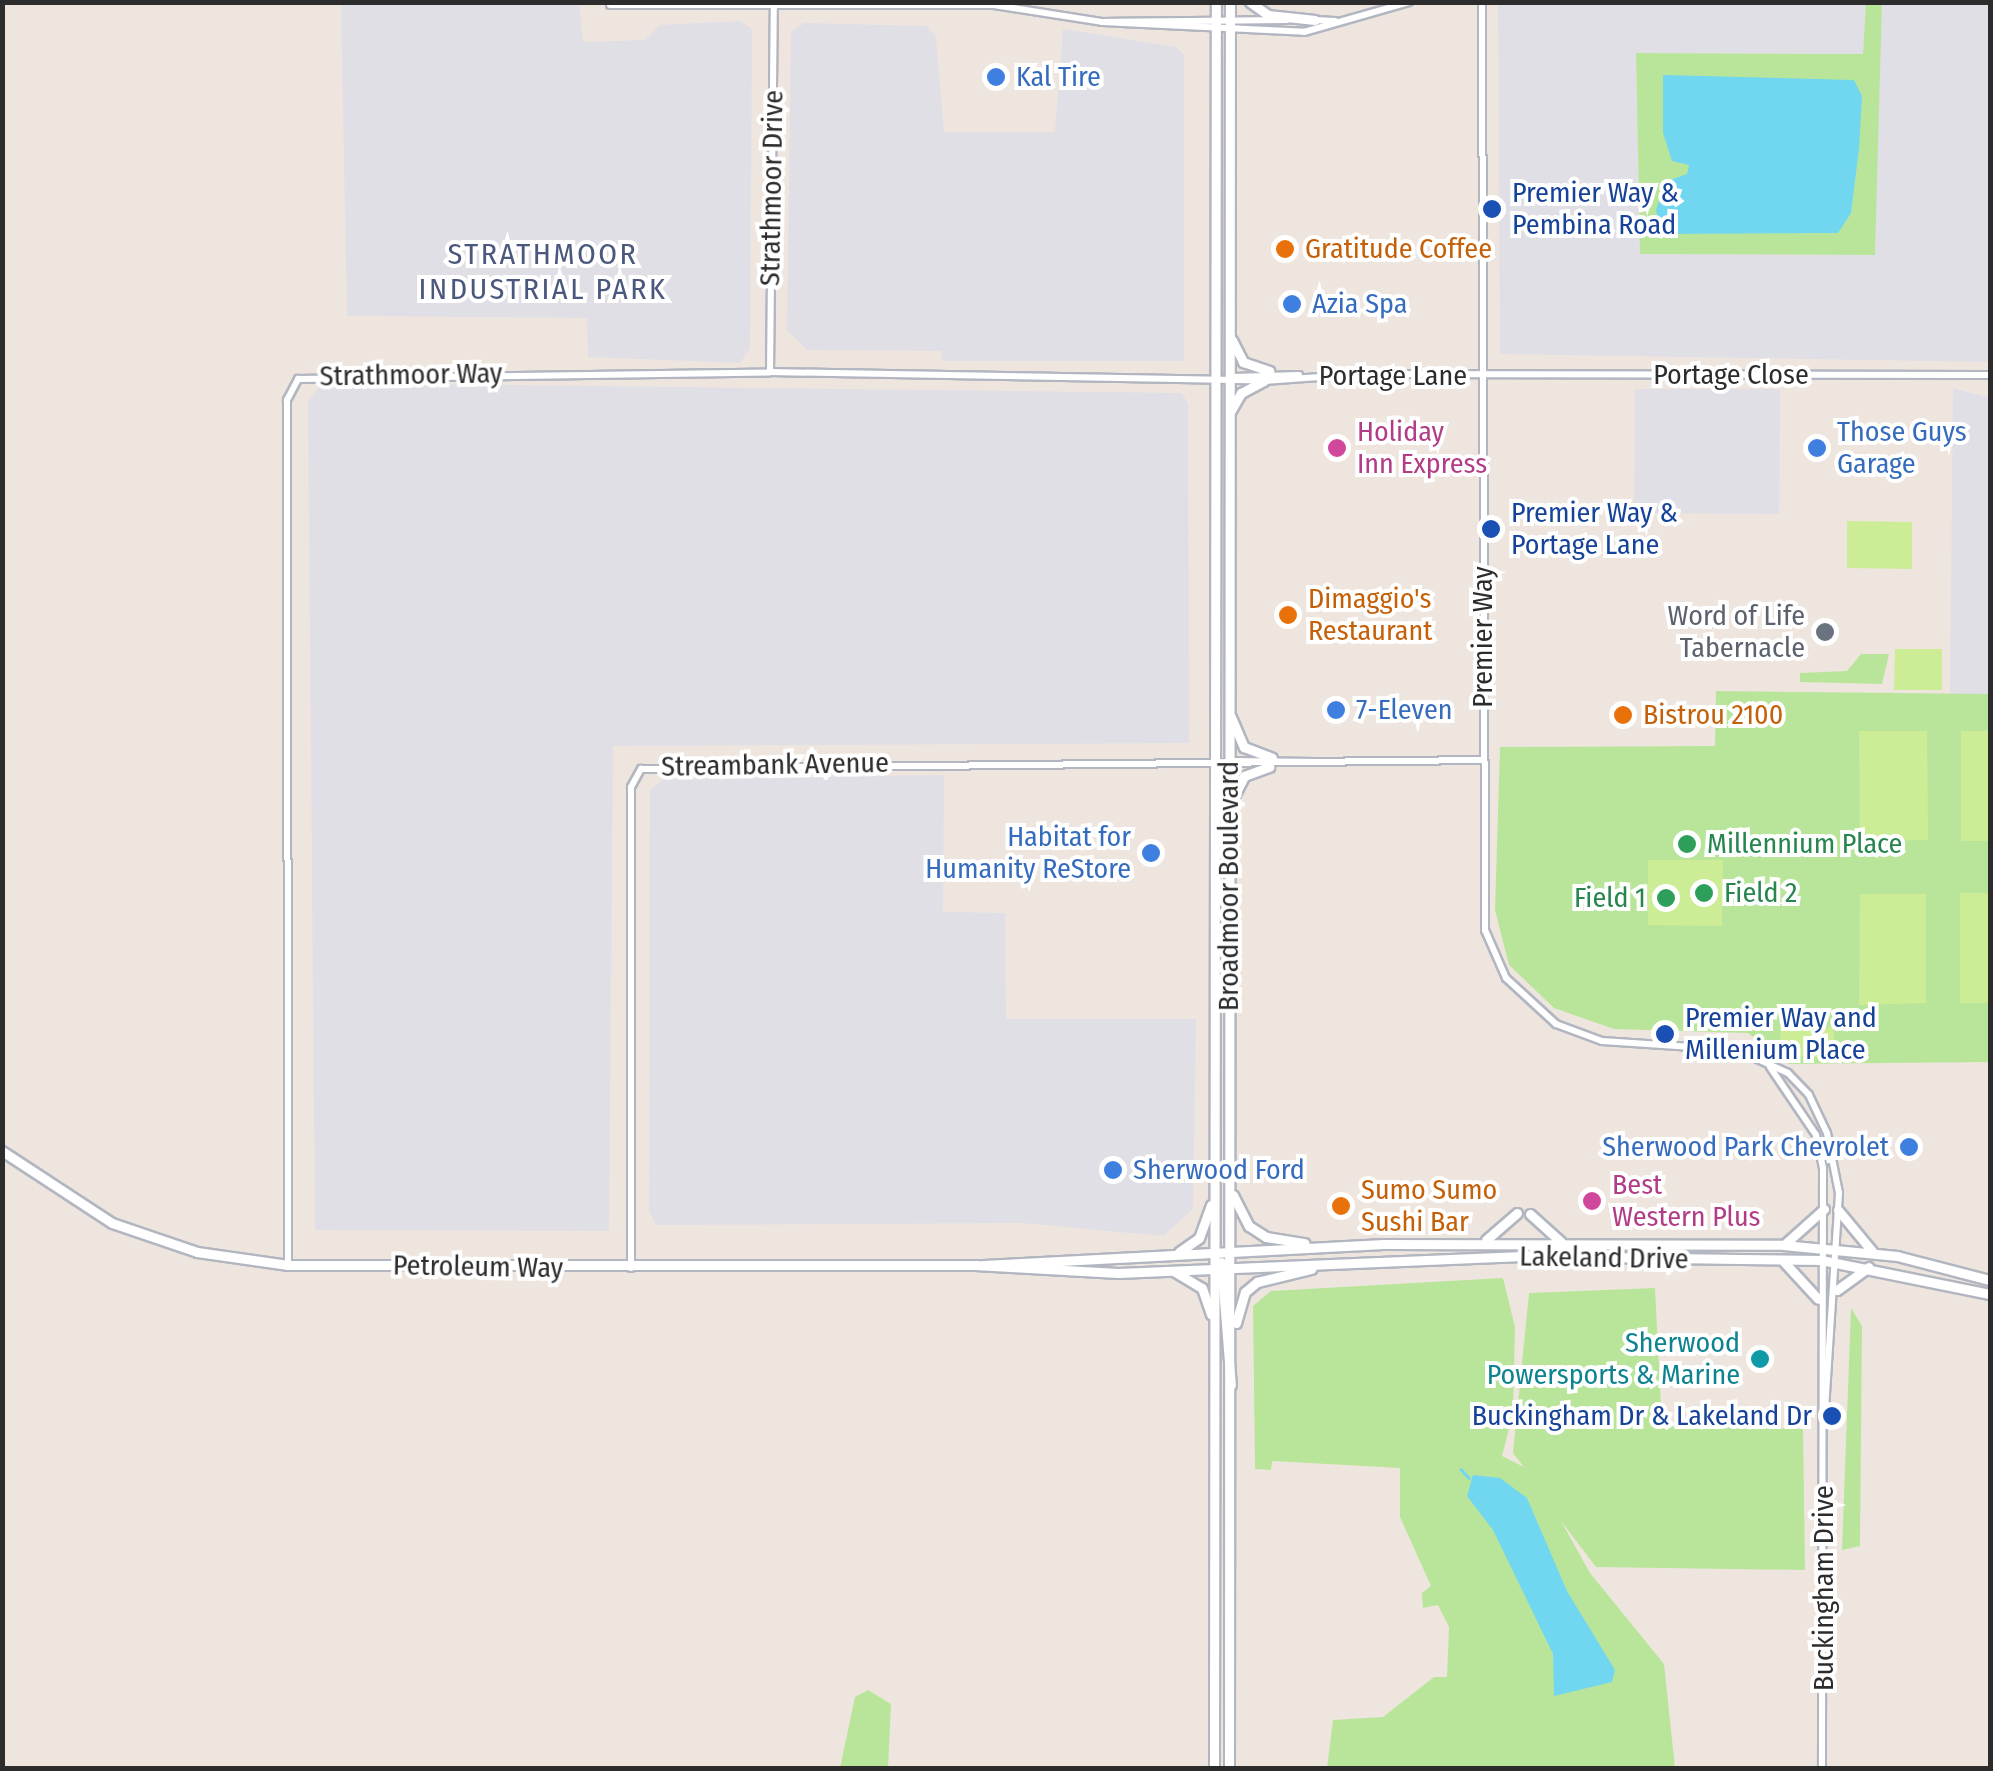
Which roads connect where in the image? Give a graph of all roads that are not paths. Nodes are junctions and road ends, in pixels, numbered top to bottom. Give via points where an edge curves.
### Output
1 (1216, 2) edge
2 (1230, 2) edge
3 (1250, 2) edge
4 (1409, 2) edge
5 (1482, 2) edge
6 (774, 3) edge
7 (610, 5) dead end
8 (1216, 20) junction
9 (1315, 20) junction
10 (1335, 20) junction
11 (1102, 22) junction
12 (1229, 26) junction
13 (1216, 31) junction
14 (1229, 335) junction
15 (770, 372) junction
16 (1215, 375) junction
17 (1482, 375) junction
18 (1267, 376) junction
19 (1231, 377) junction
20 (1990, 378) edge
21 (1229, 414) junction
22 (1229, 712) junction
23 (1483, 760) junction
24 (1231, 761) junction
25 (1215, 762) junction
26 (1271, 762) junction
27 (1229, 808) junction
28 (1769, 1065) junction
29 (2, 1151) edge
30 (1214, 1190) junction
31 (1232, 1193) junction
32 (1824, 1209) junction
33 (1838, 1210) junction
34 (1518, 1213) dead end
35 (1530, 1214) dead end
36 (1481, 1243) junction
37 (1564, 1244) junction
38 (1783, 1245) junction
39 (1342, 1246) junction
40 (1822, 1247) junction
41 (1838, 1248) junction
42 (1231, 1251) junction
43 (1214, 1252) junction
44 (1874, 1252) junction
45 (1177, 1254) junction
46 (1378, 1260) junction
47 (1782, 1260) junction
48 (1821, 1260) junction
49 (1838, 1260) junction
50 (288, 1266) junction
51 (982, 1266) junction
52 (1872, 1266) junction
53 (1222, 1268) junction
54 (631, 1269) junction
55 (1168, 1269) junction
56 (1990, 1280) edge
57 (1837, 1290) junction
58 (1990, 1294) edge
59 (1818, 1298) junction
60 (1214, 1326) junction
61 (1233, 1336) junction
62 (1233, 1390) junction
63 (1825, 1408) junction
64 (1214, 1768) edge
65 (1229, 1768) edge
66 (1822, 1768) edge

1 - 8 main road, Broadmoor Boulevard
2 - 12 main road, Broadmoor Boulevard
3 - 9 main road via 1268,15
4 - 10 street
5 - 17 street, Premier Way
6 - 7 street
6 - 11 street via 1002,6
6 - 15 street, Strathmoor Drive
8 - 11 street
8 - 12 street
8 - 13 main road, Broadmoor Boulevard
9 - 10 street
9 - 12 street
10 - 12 street via 1304,32
11 - 13 street
12 - 13 street
12 - 14 main road, Broadmoor Boulevard
13 - 16 main road, Broadmoor Boulevard
14 - 18 main road via 1243,362
14 - 19 main road, Broadmoor Boulevard
15 - 16 street, Strathmoor Way
15 - 50 street, Strathmoor Way via 320,374 293,384
16 - 19 street, Strathmoor Way
16 - 25 main road, Broadmoor Boulevard
17 - 18 street, Portage Lane
17 - 20 street, Portage Close
17 - 23 street, Premier Way
18 - 19 street, Portage Lane
18 - 21 main road via 1240,393
19 - 21 main road, Broadmoor Boulevard
21 - 22 main road, Broadmoor Boulevard
22 - 24 main road, Broadmoor Boulevard
22 - 26 main road via 1244,746
23 - 26 street, Streambank Avenue
23 - 28 street, Premier Way via 1485,930 1500,968 1530,1006 1587,1037 1708,1044
24 - 25 street, Streambank Avenue
24 - 26 street, Streambank Avenue
24 - 27 main road, Broadmoor Boulevard
25 - 30 main road, Broadmoor Boulevard
25 - 54 street, Streambank Avenue via 665,764 637,772
26 - 27 main road via 1244,776
27 - 31 main road, Broadmoor Boulevard
28 - 32 street via 1816,1135
28 - 33 street, Premier Way via 1810,1095 1836,1167
29 - 50 main road, Petroleum Way via 112,1224 196,1252
30 - 43 main road, Broadmoor Boulevard
30 - 45 main road via 1199,1238
31 - 39 main road via 1250,1226 1266,1238
31 - 42 main road, Broadmoor Boulevard
32 - 38 main road
32 - 40 street
33 - 41 street, Premier Way
33 - 44 main road via 1851,1234
34 - 36 main road
35 - 37 main road
36 - 37 main road, Lakeland Drive
36 - 39 main road, Lakeland Drive
37 - 38 main road, Lakeland Drive
38 - 40 main road, Lakeland Drive
39 - 42 main road, Lakeland Drive
40 - 41 main road, Lakeland Drive
40 - 48 street
41 - 44 main road, Lakeland Drive
41 - 49 street, Premier Way
42 - 43 main road, Lakeland Drive
42 - 53 main road, Broadmoor Boulevard
43 - 45 main road, Petroleum Way
43 - 53 main road, Broadmoor Boulevard
44 - 56 main road, Lakeland Drive
45 - 51 main road, Petroleum Way
46 - 47 main road, Lakeland Drive
46 - 53 main road, Lakeland Drive
46 - 61 main road via 1257,1282 1244,1292
47 - 48 main road, Lakeland Drive
47 - 59 main road
48 - 49 main road, Lakeland Drive
48 - 59 street, Buckingham Drive
49 - 52 main road, Lakeland Drive
49 - 57 street, Buckingham Drive
50 - 54 main road, Petroleum Way
51 - 54 main road, Petroleum Way
51 - 55 main road, Petroleum Way via 1013,1273
52 - 57 main road
52 - 58 main road, Lakeland Drive
53 - 55 main road, Petroleum Way
53 - 60 main road, Broadmoor Boulevard
53 - 61 main road, Broadmoor Boulevard
53 - 62 main road
55 - 60 main road via 1202,1288
57 - 63 street, Buckingham Drive
59 - 63 street, Buckingham Drive
60 - 64 main road, Broadmoor Boulevard
61 - 62 main road, Broadmoor Boulevard
62 - 65 main road, Broadmoor Boulevard
63 - 66 street, Buckingham Drive

